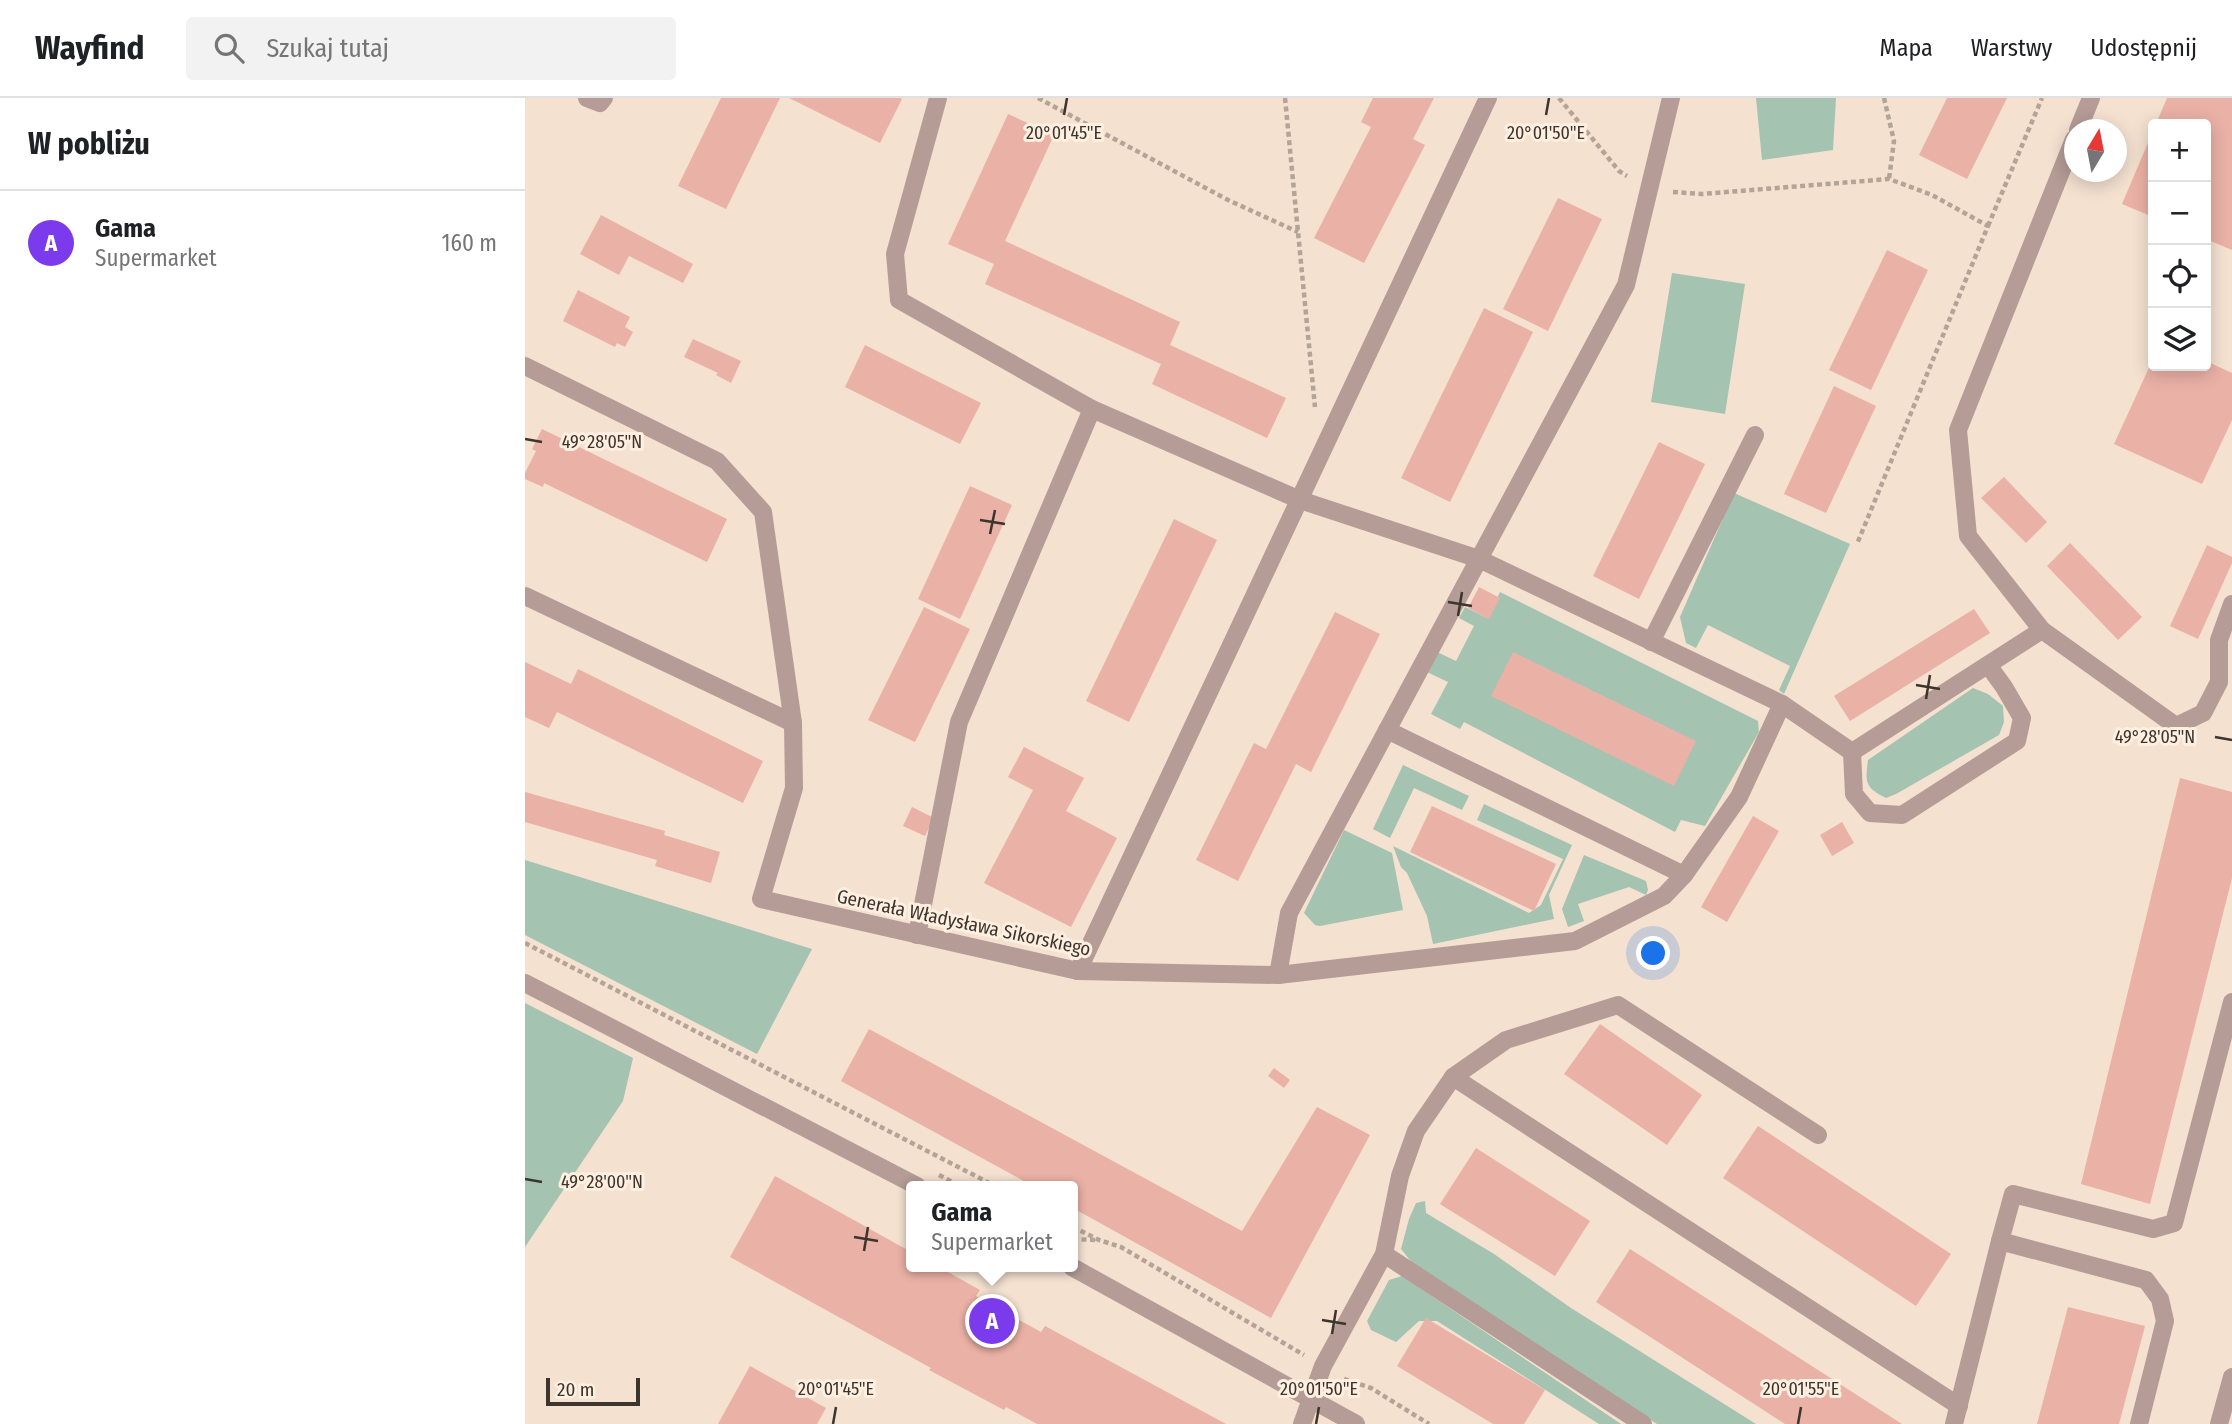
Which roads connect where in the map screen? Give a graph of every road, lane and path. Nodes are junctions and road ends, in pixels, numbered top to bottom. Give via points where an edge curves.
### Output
1 (587, 98) edge
2 (604, 98) edge
3 (938, 98) edge
4 (1038, 98) edge
5 (1285, 98) edge
6 (1488, 98) edge
7 (1559, 98) edge
8 (1671, 98) edge
9 (1884, 98) edge
10 (2042, 98) edge
11 (2091, 98) edge
12 (2082, 119) edge
13 (2064, 164) edge
14 (1889, 179) junction
15 (1648, 189) junction
16 (1988, 226) junction
17 (1299, 232) junction
18 (525, 366) edge
19 (1092, 409) junction
20 (1316, 413) dead end
21 (1755, 435) dead end
22 (1300, 500) junction
23 (1857, 544) dead end
24 (1479, 559) junction
25 (525, 596) edge
26 (2232, 604) edge
27 (2042, 630) junction
28 (1651, 642) junction
29 (1988, 665) junction
30 (1781, 704) junction
31 (793, 723) junction
32 (1387, 730) junction
33 (1852, 752) junction
34 (1684, 875) junction
35 (917, 935) junction
36 (525, 943) edge
37 (1078, 971) junction
38 (1278, 975) junction
39 (525, 983) edge
40 (2232, 1002) edge
41 (1453, 1077) junction
42 (1818, 1135) dead end
43 (907, 1181) edge
44 (985, 1181) edge
45 (1078, 1230) edge
46 (1078, 1239) edge
47 (1099, 1240) junction
48 (2000, 1241) junction
49 (1384, 1254) junction
50 (1078, 1270) edge
51 (1323, 1366) junction
52 (2232, 1377) edge
53 (1313, 1398) junction
54 (1959, 1406) junction
55 (1302, 1424) edge
56 (1356, 1424) edge
57 (1429, 1424) edge
58 (1643, 1424) edge
59 (1954, 1424) edge
60 (2139, 1424) edge
61 (2219, 1424) edge

1 - 2 street via 600,103
3 - 19 street via 895,254 899,300
4 - 17 path via 1229,200
5 - 17 path
6 - 22 street
7 - 15 path via 1619,171
8 - 15 street
9 - 14 path via 1894,141
10 - 16 path
11 - 12 street
13 - 27 street via 1958,430 1968,536
14 - 15 path via 1702,194
14 - 16 path via 1932,195
15 - 24 street via 1626,285
16 - 23 path
17 - 20 path
18 - 31 street, Generała Władysława Sikorskiego via 716,461 763,512
19 - 22 street
19 - 35 street via 959,722
21 - 28 street
22 - 24 street
22 - 37 street
24 - 28 street
24 - 32 street
25 - 31 street
26 - 27 street via 2219,640 2220,682 2203,713 2176,726
27 - 29 street
28 - 30 street
29 - 33 street
29 - 33 street via 2022,719 2017,741 1902,815 1870,813 1854,794
30 - 33 street
30 - 34 street, Generała Władysława Sikorskiego via 1739,797
31 - 35 street, Generała Władysława Sikorskiego via 794,788 761,899
32 - 34 street
32 - 38 street via 1289,913
34 - 38 street, Generała Władysława Sikorskiego via 1664,896 1575,941
35 - 37 street, Generała Władysława Sikorskiego
36 - 44 path
37 - 38 street, Generała Władysława Sikorskiego
39 - 43 street
40 - 48 street via 2174,1223 2153,1228 2013,1194
41 - 42 street via 1506,1040 1618,1005
41 - 49 street via 1416,1131 1400,1176
41 - 54 street
45 - 47 path
46 - 47 path
47 - 51 path via 1121,1247
48 - 54 street
48 - 60 street via 2146,1280 2159,1299 2165,1321
49 - 51 street
49 - 58 street
50 - 53 street
51 - 53 street
51 - 57 path via 1347,1381 1371,1388
52 - 61 street
53 - 55 street
53 - 56 street
54 - 59 street

